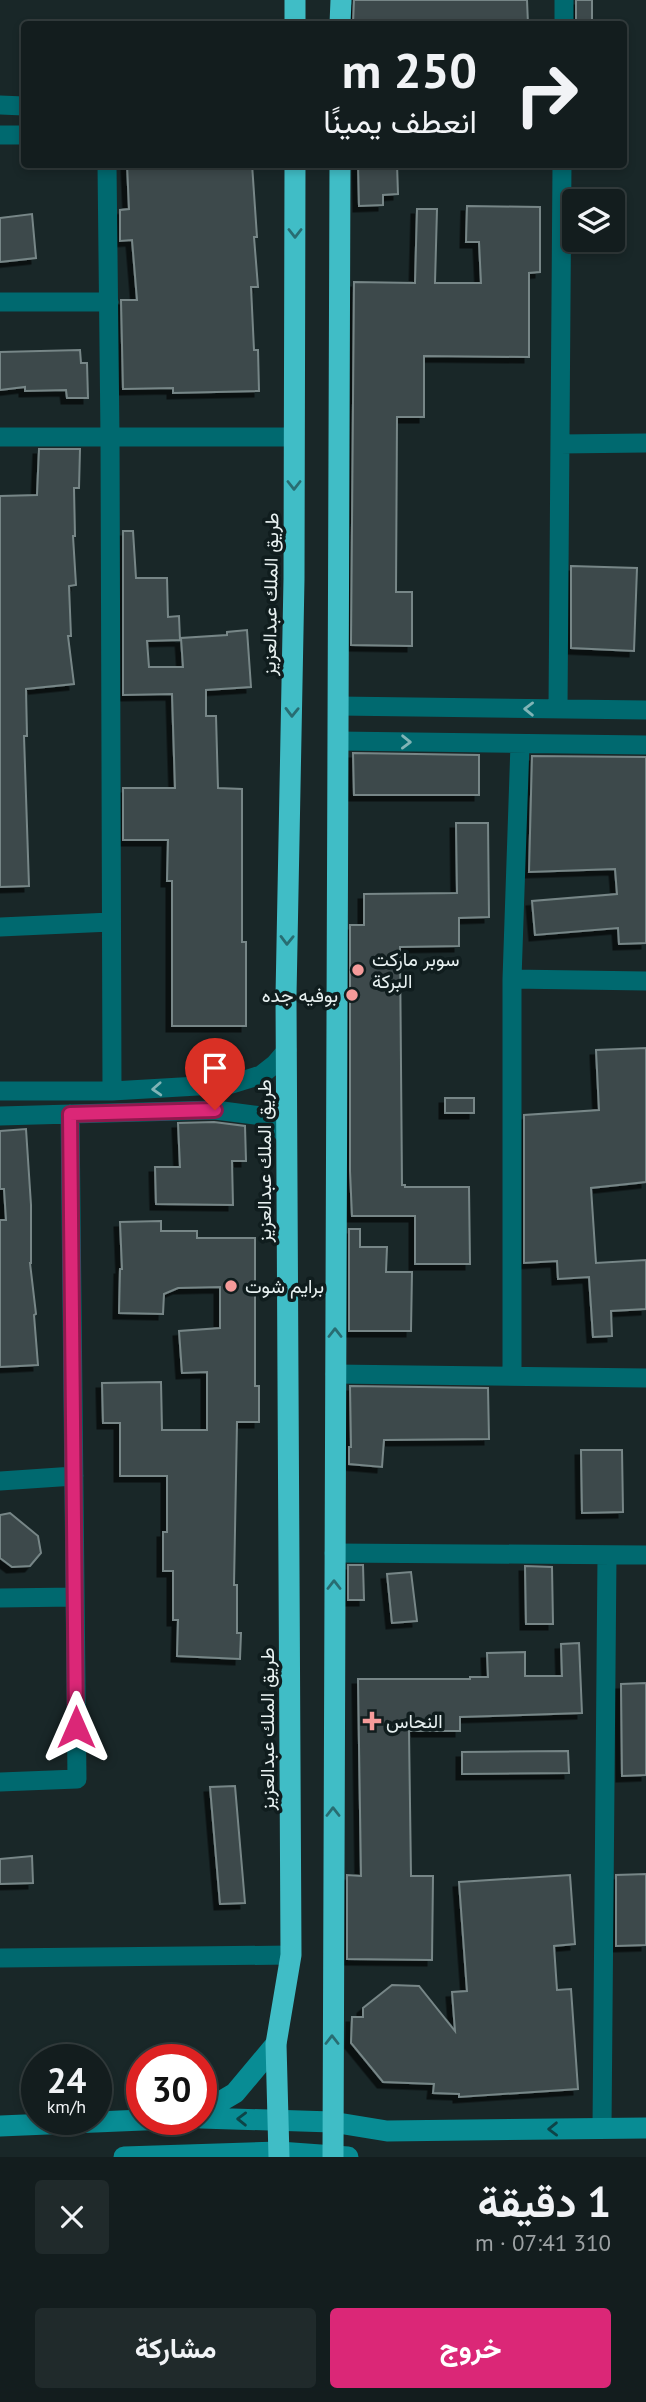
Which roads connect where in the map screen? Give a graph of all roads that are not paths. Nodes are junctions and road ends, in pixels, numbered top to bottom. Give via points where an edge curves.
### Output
1 (295, 0) edge
2 (341, 0) edge
3 (564, 0) edge
4 (295, 21) edge
5 (340, 21) edge
6 (564, 21) edge
7 (0, 105) edge
8 (21, 106) edge
9 (0, 135) edge
10 (21, 135) edge
11 (107, 168) edge
12 (295, 168) edge
13 (340, 168) edge
14 (562, 168) edge
15 (0, 302) edge
16 (108, 302) junction
17 (0, 437) edge
18 (110, 437) junction
19 (294, 437) junction
20 (646, 443) edge
21 (560, 444) junction
22 (338, 706) junction
23 (558, 709) junction
24 (646, 710) edge
25 (338, 741) junction
26 (520, 744) junction
27 (646, 745) edge
28 (111, 922) junction
29 (0, 927) edge
30 (512, 979) junction
31 (646, 981) edge
32 (287, 1050) junction
33 (232, 1084) junction
34 (0, 1091) edge
35 (112, 1091) junction
36 (232, 1111) junction
37 (70, 1114) junction
38 (0, 1116) edge
39 (287, 1139) junction
40 (335, 1374) junction
41 (512, 1376) junction
42 (646, 1378) edge
43 (74, 1476) junction
44 (0, 1481) edge
45 (334, 1553) junction
46 (607, 1555) junction
47 (646, 1555) edge
48 (75, 1597) junction
49 (0, 1598) edge
50 (0, 1782) edge
51 (292, 1955) junction
52 (0, 1958) edge
53 (276, 2044) junction
54 (332, 2078) junction
55 (217, 2105) edge
56 (217, 2116) edge
57 (279, 2119) junction
58 (126, 2121) edge
59 (332, 2122) junction
60 (0, 2126) edge
61 (602, 2128) junction
62 (646, 2128) edge
63 (387, 2131) junction
64 (279, 2155) edge
65 (218, 2156) edge
66 (338, 2156) edge
67 (124, 2157) edge

1 - 4 highway
2 - 5 highway
3 - 6 street
7 - 8 street
9 - 10 street
11 - 16 street
12 -> 19 highway, طريق الملك عبدالعزيز
13 - 22 highway
14 - 21 street
15 - 16 street
16 - 18 street
17 - 18 street
18 - 19 street
18 - 28 street
19 -> 32 highway, طريق الملك عبدالعزيز
20 - 21 street
21 - 23 street
23 -> 22 street
22 - 25 highway
23 - 24 street
25 -> 26 street
40 -> 25 highway
26 - 27 street
26 - 30 street
28 - 29 street
28 - 35 street
30 - 31 street
30 - 41 street
32 - 33 street via 261,1075
32 - 39 highway, طريق الملك عبدالعزيز
33 -> 35 street
33 - 36 street
34 - 35 street
36 - 37 street
36 - 39 street via 262,1115
37 - 38 street
37 - 43 street
39 - 51 highway, طريق الملك عبدالعزيز
40 - 41 street
40 - 45 highway
41 - 42 street
43 - 44 street
43 - 48 street
45 - 46 street
54 -> 45 highway
46 - 47 street
46 - 61 street
48 - 49 street
48 - 50 street via 77,1779
51 - 52 street
51 - 53 highway, طريق الملك عبدالعزيز
53 - 55 main road via 235,2093
53 - 57 highway, طريق الملك عبدالعزيز
54 - 59 highway
54 - 63 main road via 352,2115
57 -> 56 main road
57 - 59 main road
57 - 64 highway, طريق الملك عبدالعزيز
58 - 60 main road
59 - 63 main road
59 - 66 highway
61 - 62 main road
61 -> 63 main road
64 - 65 main road
64 - 66 main road
65 - 67 main road

